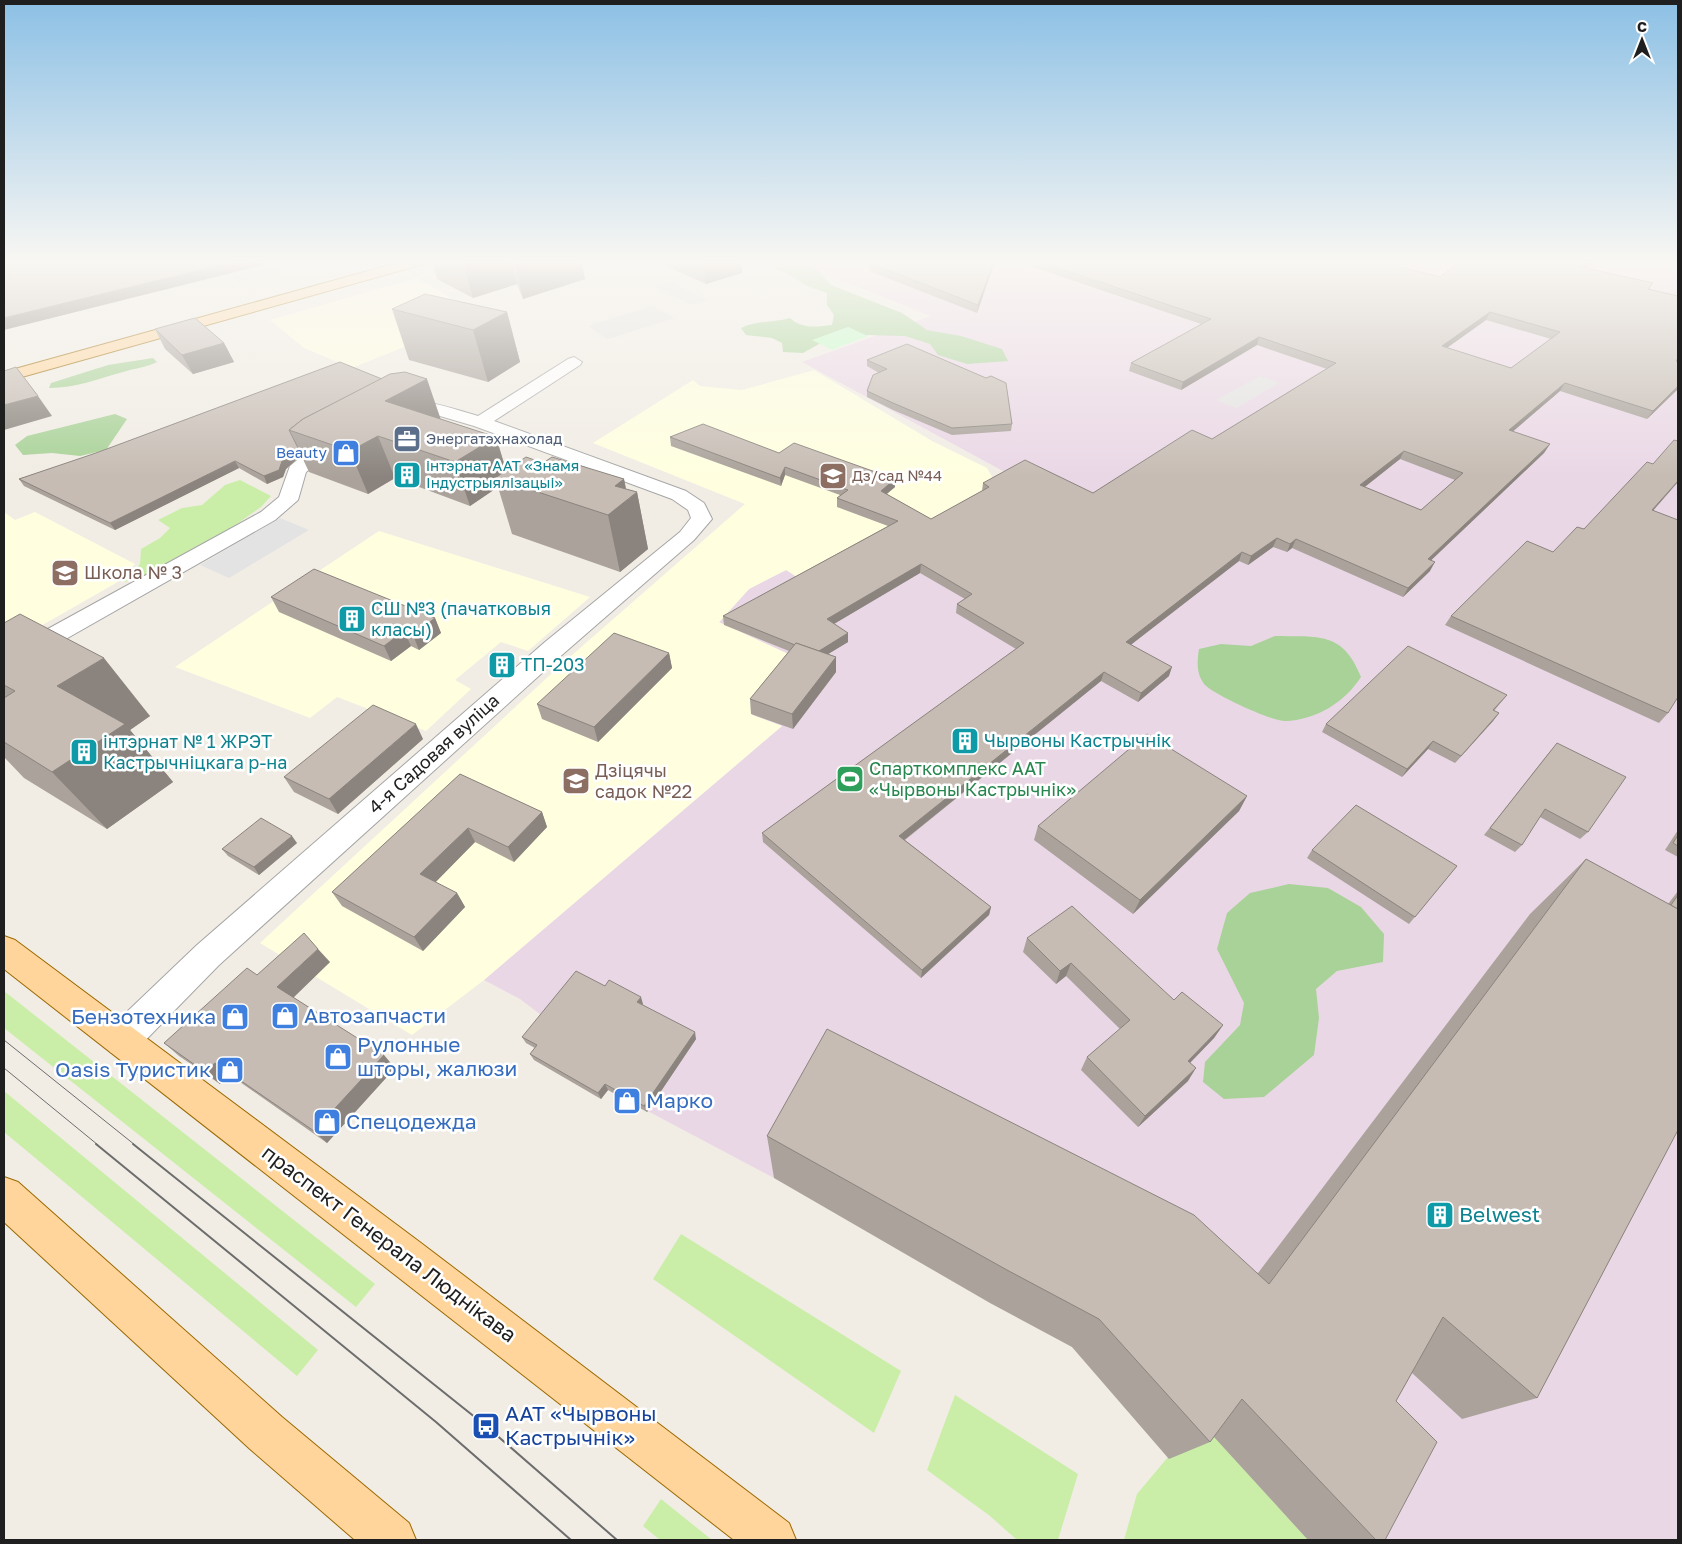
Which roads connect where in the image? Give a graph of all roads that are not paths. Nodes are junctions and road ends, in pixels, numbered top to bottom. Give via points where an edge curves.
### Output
1 (105, 333) edge
2 (161, 333) edge
3 (86, 338) dead end
4 (19, 356) dead end
5 (574, 362) dead end
6 (28, 370) junction
7 (4, 377) edge
8 (383, 418) edge
9 (480, 422) junction
10 (358, 432) edge
11 (4, 663) edge
12 (4, 950) edge
13 (122, 1040) junction
14 (5, 1199) edge
15 (392, 1540) edge
16 (772, 1540) edge

1 - 3 main road
2 - 6 main road
4 - 6 main road
5 - 9 street
6 - 7 main road
8 - 9 street via 400,408 424,406
9 - 13 street, 4-я Садовая вуліца via 679,495 697,506 702,519 687,536 554,648 208,955
10 - 11 street via 314,456 297,470 288,500 268,516
12 - 13 main road, праспект Генерала Люднікава
13 - 16 main road, праспект Генерала Люднікава
14 - 15 main road via 266,1433

